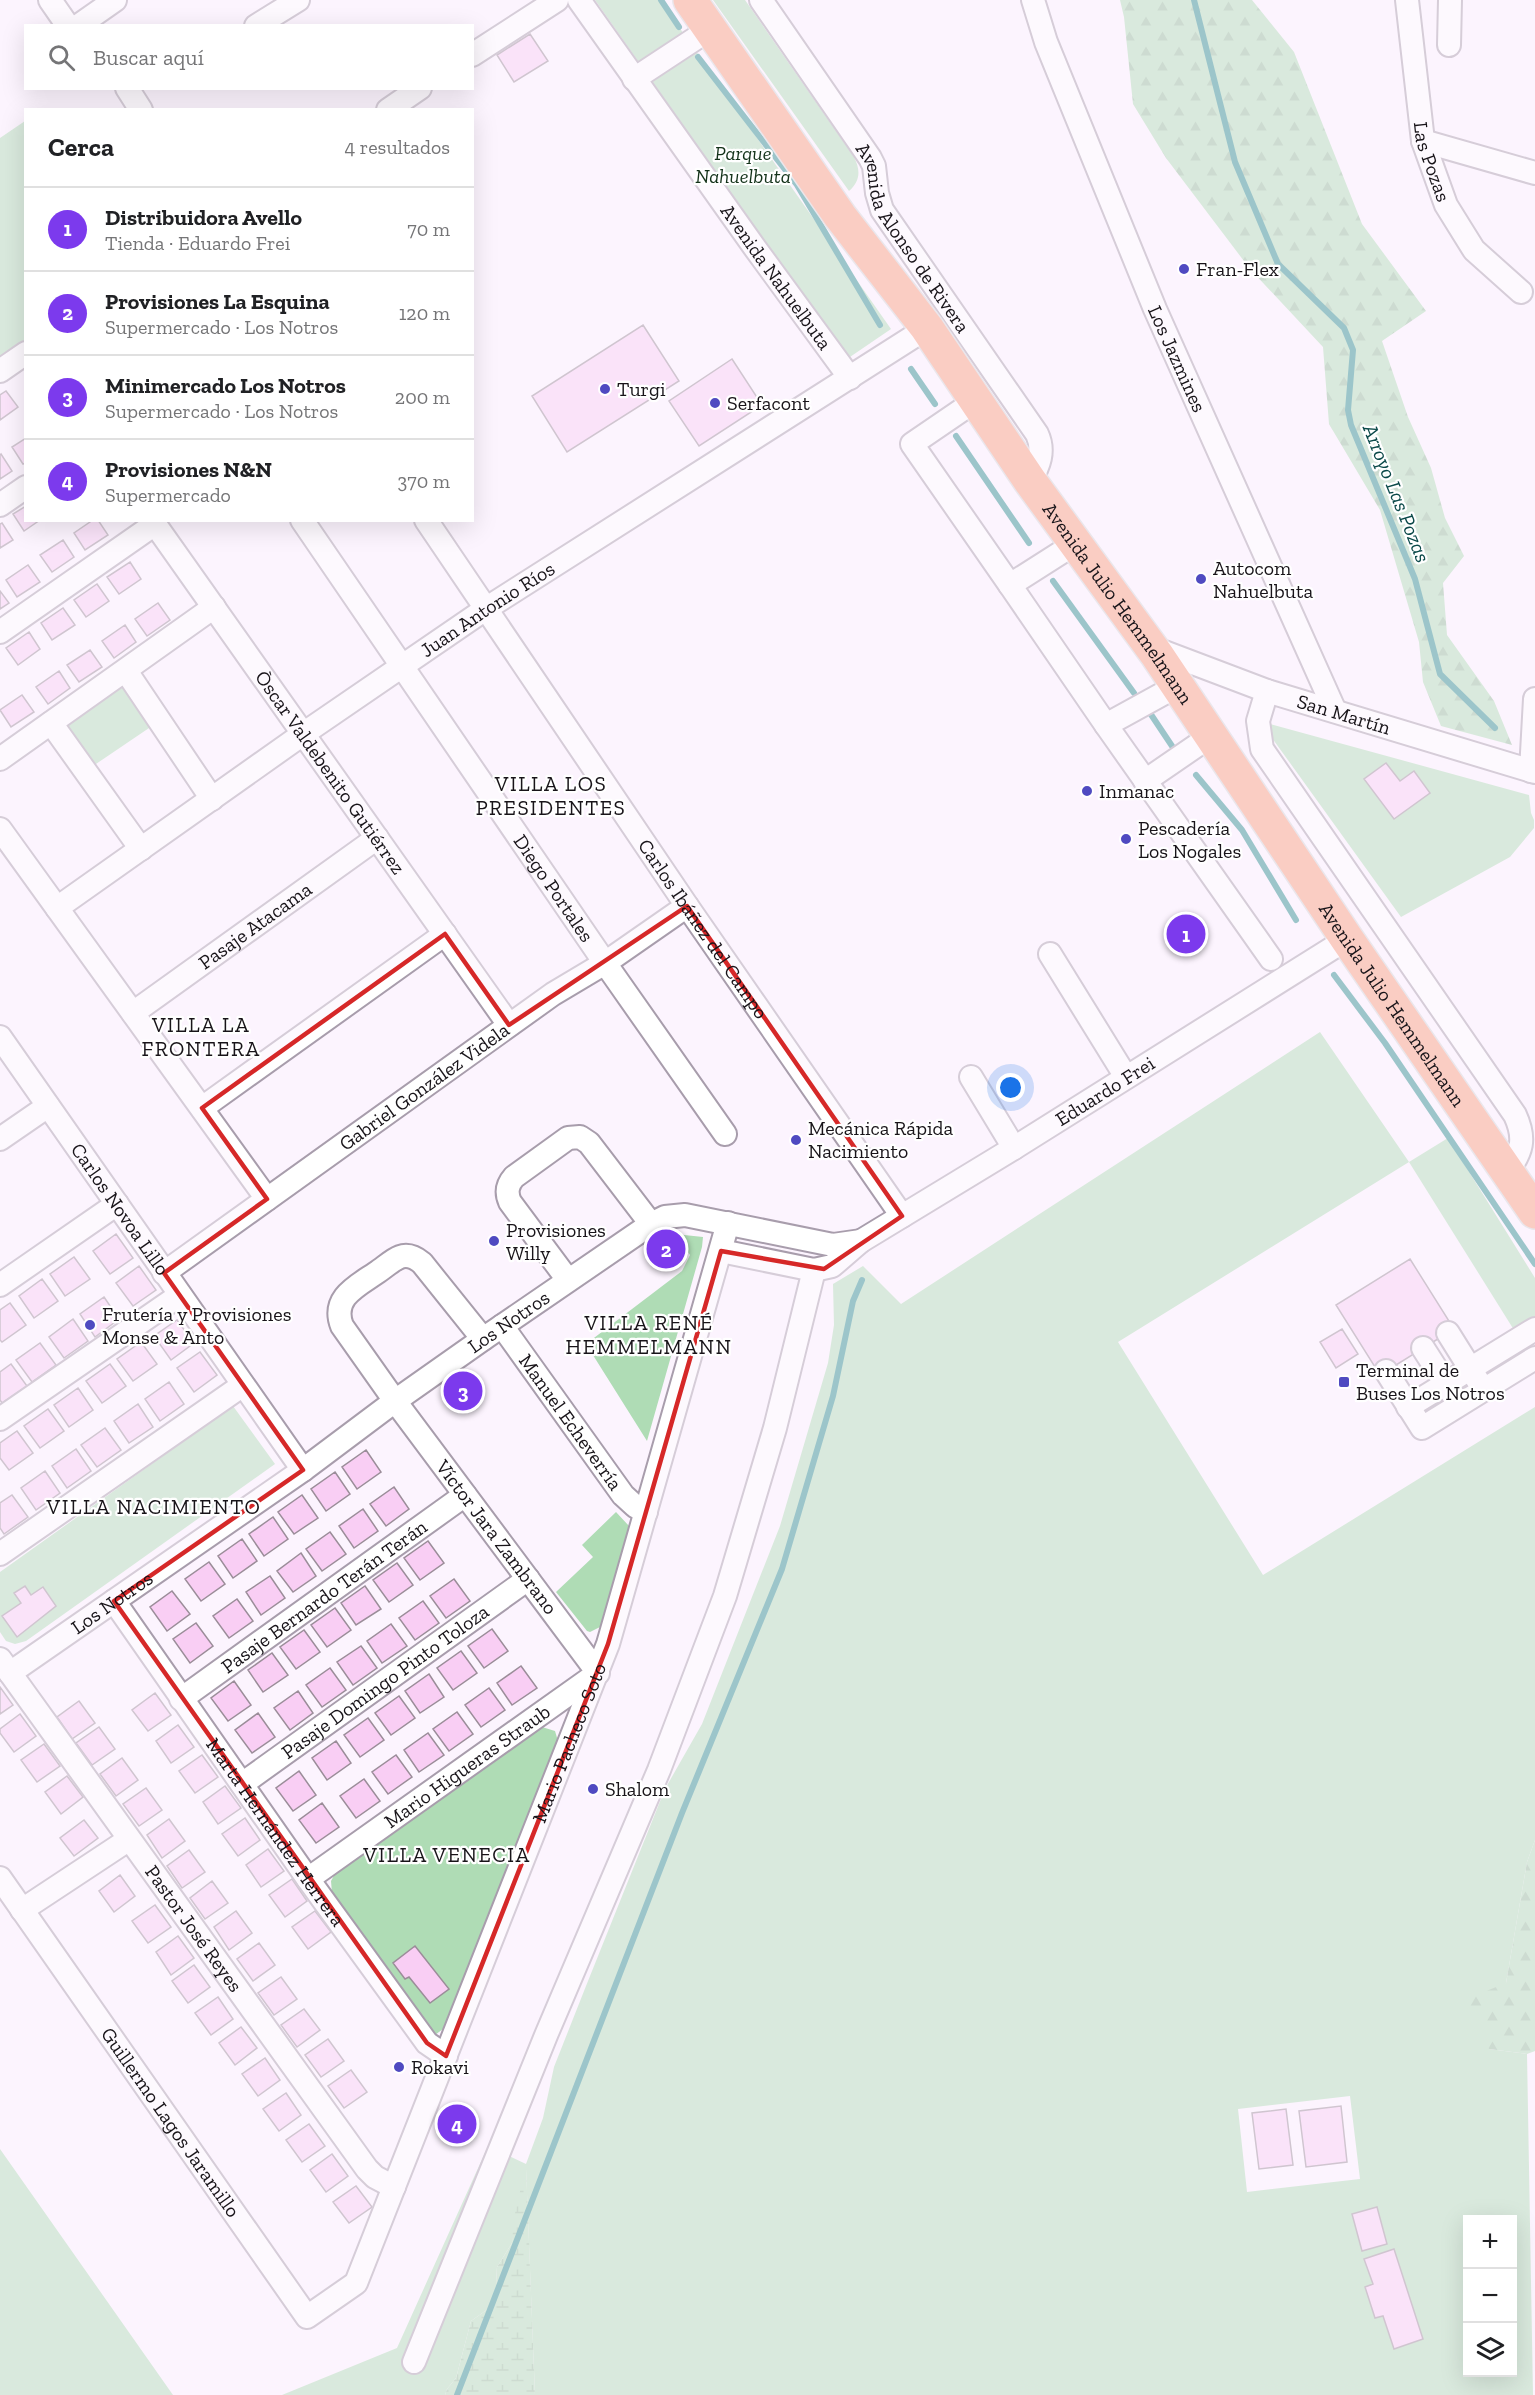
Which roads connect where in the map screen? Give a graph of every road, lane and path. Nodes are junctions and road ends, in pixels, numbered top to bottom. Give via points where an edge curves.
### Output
1 (50, 0) edge
2 (115, 0) edge
3 (298, 0) edge
4 (557, 0) edge
5 (579, 0) edge
6 (690, 0) edge
7 (761, 0) edge
8 (1033, 0) edge
9 (1407, 0) edge
10 (1450, 0) edge
11 (67, 24) edge
12 (81, 24) edge
13 (259, 24) edge
14 (710, 29) junction
15 (1449, 45) dead end
16 (474, 54) edge
17 (634, 79) junction
18 (128, 90) edge
19 (417, 90) edge
20 (140, 108) edge
21 (391, 108) edge
22 (1423, 141) junction
23 (1535, 172) edge
24 (1521, 292) dead end
25 (927, 328) junction
26 (24, 354) edge
27 (0, 371) edge
28 (850, 378) junction
29 (975, 401) junction
30 (1030, 480) junction
31 (24, 488) edge
32 (0, 505) edge
33 (154, 522) edge
34 (303, 522) edge
35 (427, 522) edge
36 (1076, 543) junction
37 (1010, 585) junction
38 (214, 607) junction
39 (487, 609) junction
40 (0, 632) edge
41 (1157, 655) junction
42 (402, 666) junction
43 (126, 671) junction
44 (1177, 686) junction
45 (1267, 692) junction
46 (1535, 699) edge
47 (1335, 711) junction
48 (51, 723) junction
49 (1106, 725) junction
50 (303, 734) junction
51 (1212, 735) junction
52 (0, 759) edge
53 (1533, 771) edge
54 (1145, 782) junction
55 (212, 799) junction
56 (0, 830) edge
57 (377, 838) junction
58 (141, 849) junction
59 (687, 906) junction
60 (57, 908) junction
61 (445, 934) junction
62 (1347, 939) junction
63 (1050, 954) dead end
64 (1272, 959) dead end
65 (605, 963) junction
66 (133, 1013) junction
67 (509, 1025) junction
68 (0, 1037) edge
69 (971, 1077) dead end
70 (1126, 1077) junction
71 (48, 1106) junction
72 (202, 1108) junction
73 (725, 1134) dead end
74 (0, 1139) edge
75 (1014, 1148) junction
76 (1507, 1172) junction
77 (267, 1199) junction
78 (117, 1204) junction
79 (1535, 1212) edge
80 (902, 1216) junction
81 (728, 1223) junction
82 (651, 1224) junction
83 (861, 1240) junction
84 (721, 1251) junction
85 (814, 1270) junction
86 (164, 1273) junction
87 (568, 1280) junction
88 (0, 1285) edge
89 (180, 1295) junction
90 (1535, 1329) edge
91 (492, 1333) junction
92 (1535, 1358) edge
93 (243, 1385) junction
94 (1440, 1388) junction
95 (395, 1401) junction
96 (1459, 1405) junction
97 (0, 1419) edge
98 (303, 1470) junction
99 (465, 1495) junction
100 (646, 1512) junction
101 (0, 1554) edge
102 (528, 1580) junction
103 (114, 1601) junction
104 (5, 1666) edge
105 (598, 1673) junction
106 (181, 1699) junction
107 (242, 1784) junction
108 (128, 1840) junction
109 (0, 1878) edge
110 (308, 1879) junction
111 (22, 1910) junction
112 (446, 2056) junction
113 (394, 2187) junction
114 (356, 2283) joint
115 (414, 2362) dead end

1 - 11 street
2 - 12 street
3 - 13 street
4 - 16 street
5 - 17 street, Avenida Nahuelbuta
6 - 14 highway, Avenida Julio Hemmelmann
7 - 30 street, Avenida Alonso de Rivera via 870,158 882,210 1037,434 1040,461
8 - 47 street, Los Jazmines via 1046,42 1155,309
9 - 22 street, Las Pozas
10 - 15 street
14 - 17 street
14 - 25 highway, Avenida Julio Hemmelmann via 840,216
17 - 28 street, Avenida Nahuelbuta
18 - 20 street
19 - 21 street
22 - 23 street
22 - 24 street, Las Pozas via 1446,205 1474,250
25 - 28 street, Juan Antonio Ríos
25 - 29 highway, Avenida Julio Hemmelmann
26 - 27 street
28 - 39 street, Juan Antonio Ríos
29 - 30 highway, Avenida Julio Hemmelmann
29 - 37 street via 912,444
30 - 36 highway, Avenida Julio Hemmelmann
31 - 32 street
33 - 38 street, Òscar Valdebenito Gutiérrez
33 - 40 street
34 - 42 street, Diego Portales
35 - 39 street, Carlos Ibáñez del Campo
36 - 37 street
36 - 41 highway, Avenida Julio Hemmelmann
37 - 49 street
38 - 43 street
38 - 50 street, Òscar Valdebenito Gutiérrez
39 - 42 street, Juan Antonio Ríos
39 - 59 street, Carlos Ibáñez del Campo
41 - 44 highway, Avenida Julio Hemmelmann
41 - 45 street, San Martín via 1164,652
42 - 50 street, Juan Antonio Ríos
42 - 65 street, Diego Portales
43 - 48 street
43 - 55 street
44 - 49 street
44 - 51 highway, Avenida Julio Hemmelmann
45 - 47 street, San Martín
45 - 76 street via 1258,721 1262,749 1515,1115 1522,1144
46 - 53 street
47 - 53 street, San Martín
48 - 52 street
48 - 58 street
49 - 54 street
50 - 55 street, Juan Antonio Ríos
50 - 57 street, Òscar Valdebenito Gutiérrez
51 - 54 street
51 - 62 highway, Avenida Julio Hemmelmann
54 - 64 street
55 - 58 street, Juan Antonio Ríos
56 - 60 street
57 - 61 street, Òscar Valdebenito Gutiérrez
57 - 66 street, Pasaje Atacama
58 - 60 street, Juan Antonio Ríos
59 - 65 street, Gabriel González Videla
59 - 80 street, Carlos Ibáñez del Campo
60 - 66 street
61 - 67 street, Òscar Valdebenito Gutiérrez
61 - 72 street
62 - 70 street, Eduardo Frei
62 - 76 highway, Avenida Julio Hemmelmann
63 - 70 street
65 - 67 street, Gabriel González Videla
65 - 73 street, Diego Portales
66 - 72 street
67 - 77 street, Gabriel González Videla
68 - 71 street, Carlos Novoa Lillo
69 - 75 street
70 - 75 street, Eduardo Frei
71 - 74 street
71 - 78 street, Carlos Novoa Lillo
72 - 77 street
75 - 80 street, Eduardo Frei
76 - 79 highway, Avenida Julio Hemmelmann
77 - 86 street, Gabriel González Videla
78 - 86 street, Carlos Novoa Lillo
78 - 88 street
80 - 83 street, Eduardo Frei
81 - 82 street, Los Notros via 675,1215
81 - 83 street, Los Notros via 833,1245
81 - 84 street, Mario Pacheco Soto
82 - 87 street, Los Notros
82 - 87 street via 590,1143 580,1137 568,1138 514,1177 508,1190 510,1202
83 - 85 street via 832,1266
84 - 85 street
84 - 100 street, Mario Pacheco Soto
85 - 115 street via 775,1428 725,1596 659,1770
86 - 89 street, Carlos Novoa Lillo
87 - 91 street, Los Notros
89 - 93 street, Carlos Novoa Lillo
89 - 97 street
90 - 94 street
91 - 95 street, Los Notros
91 - 95 street, Manuel Echeverría via 422,1263 412,1257 399,1257 348,1293 339,1309 342,1326
91 - 100 street, Manuel Echeverría via 623,1495
92 - 96 street
93 - 98 street, Carlos Novoa Lillo
93 - 101 street
94 - 94 street via 1417,1352
94 - 96 street
94 - 96 street via 1422,1428
95 - 98 street, Los Notros
95 - 99 street, Víctor Jara Zambrano
98 - 103 street, Los Notros
99 - 102 street, Víctor Jara Zambrano
99 - 106 street, Pasaje Bernardo Terán Terán
100 - 105 street, Mario Pacheco Soto
102 - 105 street, Víctor Jara Zambrano
102 - 107 street, Pasaje Domingo Pinto Toloza
103 - 104 street, Los Notros
103 - 106 street, Marta Hernández Herrera
104 - 108 street, Pastor José Reyes
105 - 110 street, Mario Higueras Straub
105 - 112 street, Mario Pacheco Soto
106 - 107 street, Marta Hernández Herrera
107 - 110 street, Marta Hernández Herrera
108 - 111 street
108 - 113 street, Pastor José Reyes via 367,2169
109 - 111 street, Guillermo Lagos Jaramillo
110 - 112 street, Marta Hernández Herrera via 427,2043
111 - 114 street, Guillermo Lagos Jaramillo via 307,2317
112 - 113 street, Mario Pacheco Soto
113 - 114 street, Mario Pacheco Soto

